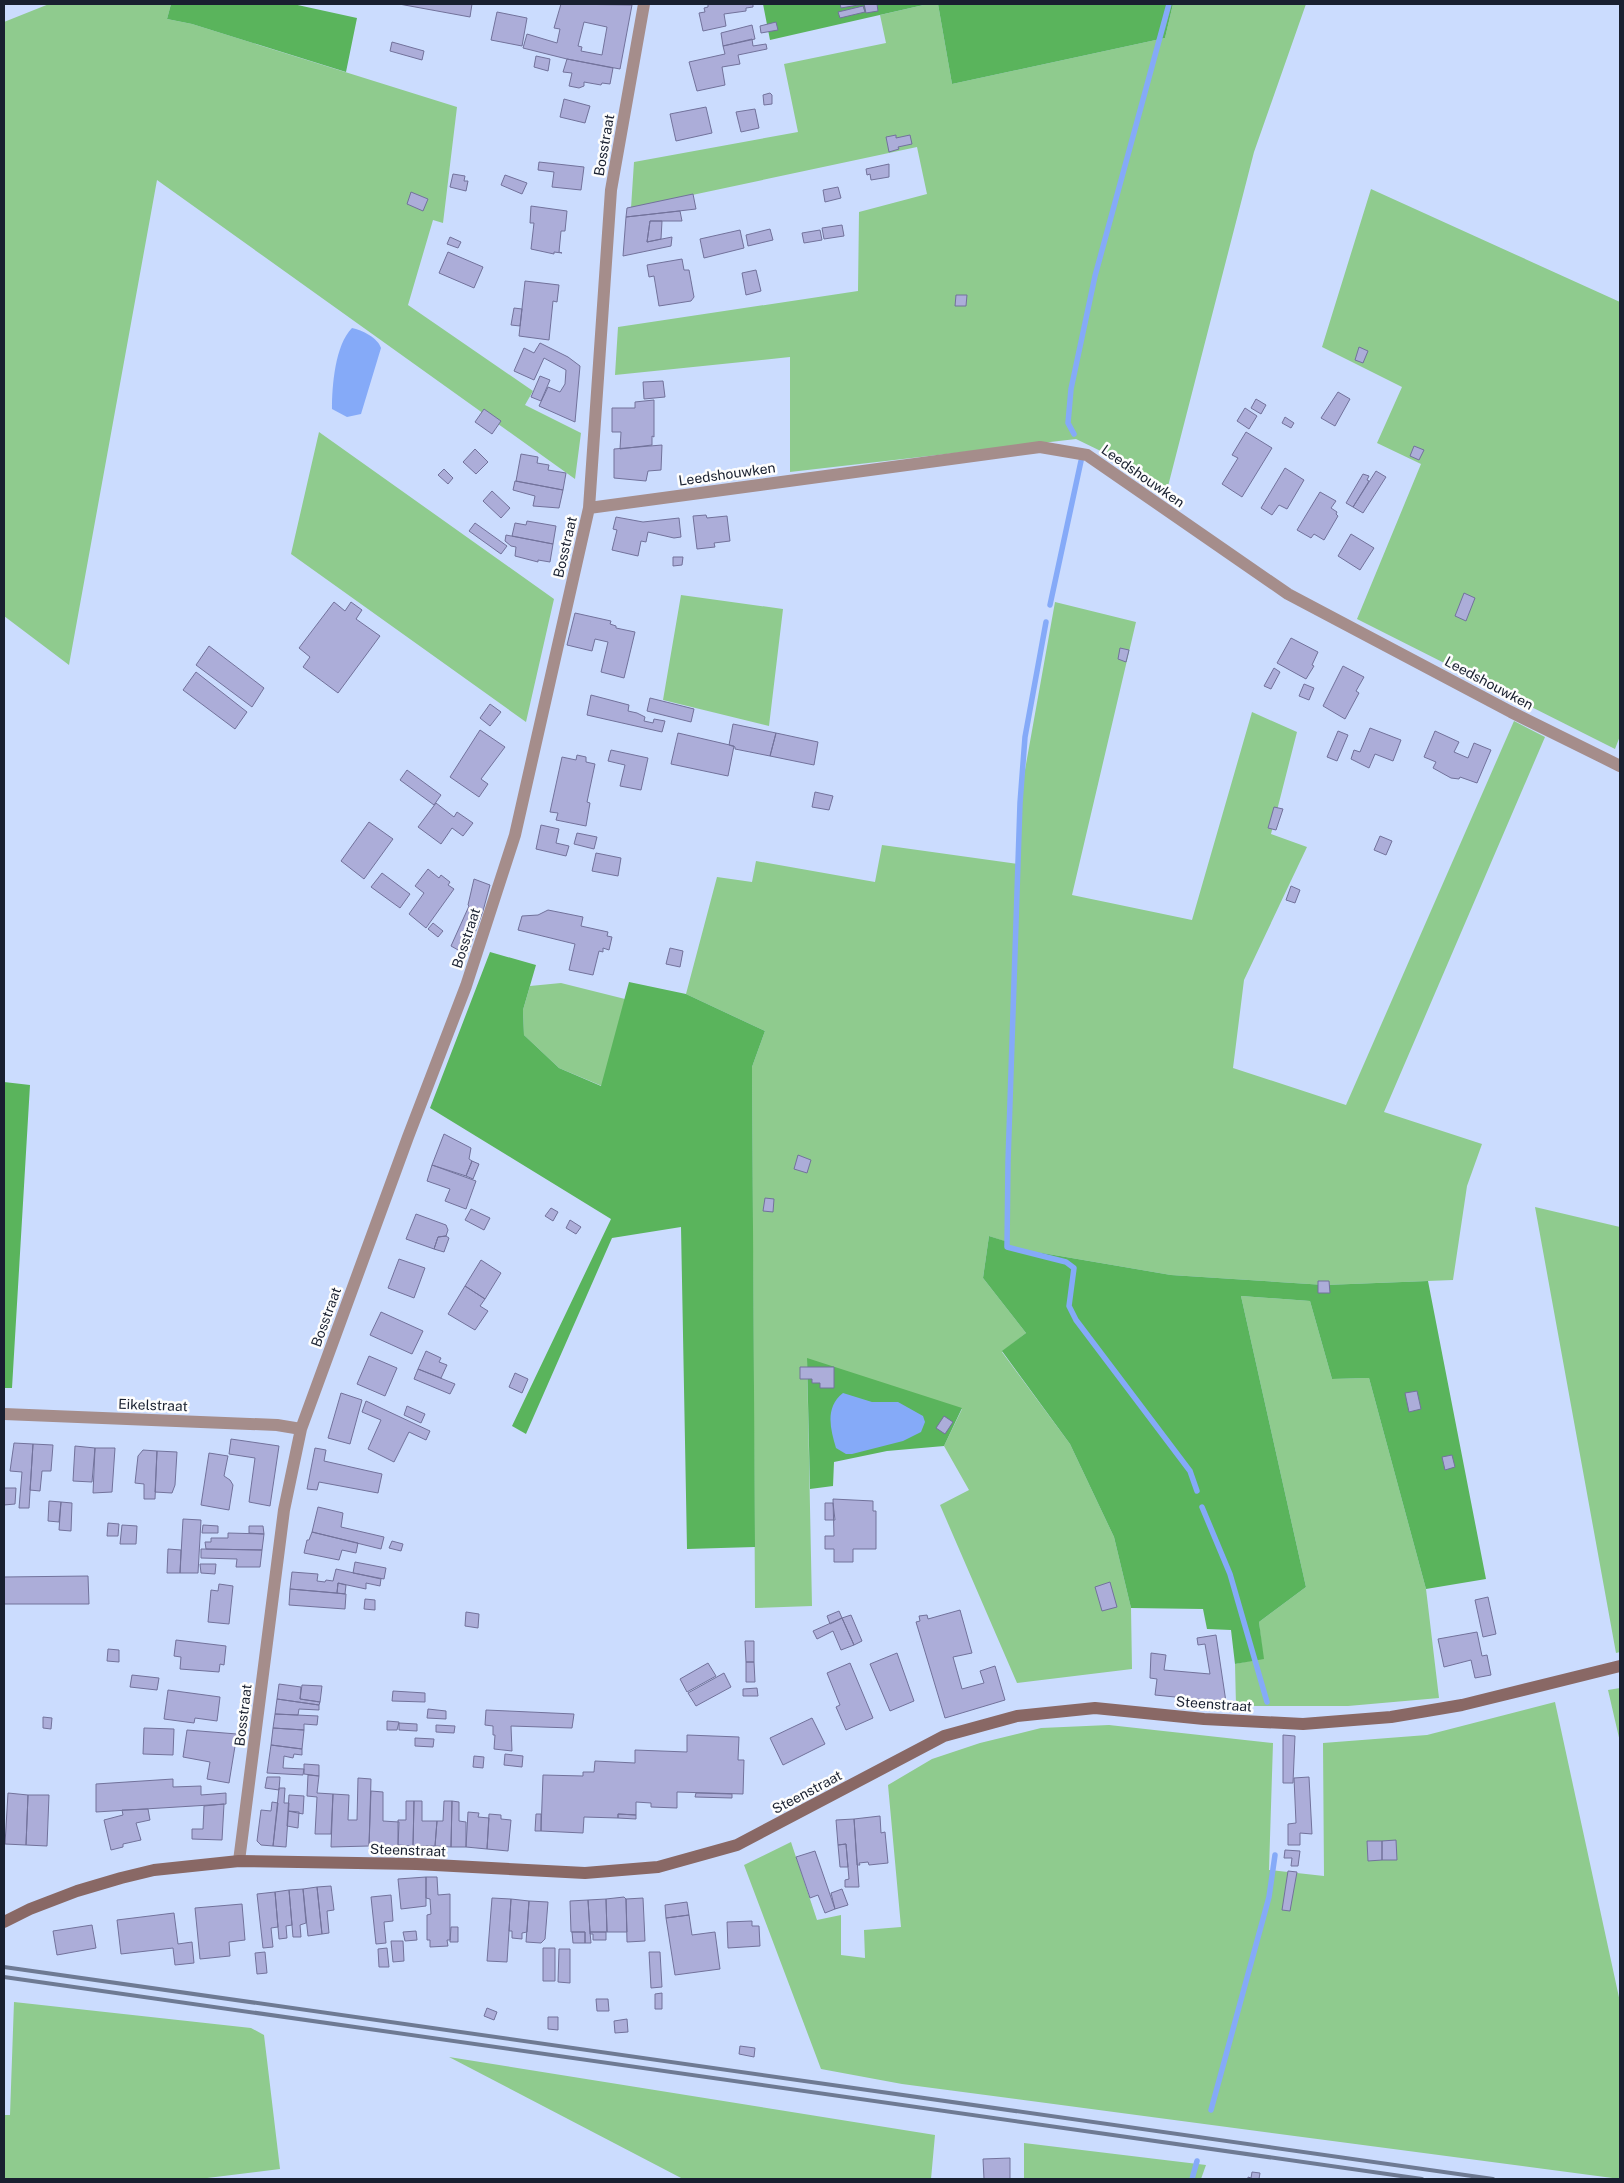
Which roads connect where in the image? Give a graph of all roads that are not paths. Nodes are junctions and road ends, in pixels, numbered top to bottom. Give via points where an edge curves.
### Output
1 (644, 4) edge
2 (590, 508) junction
3 (1620, 766) edge
4 (4, 1414) edge
5 (301, 1429) junction
6 (1620, 1666) edge
7 (239, 1862) junction
8 (4, 1922) edge

1 - 2 street, Bosstraat via 612,190
2 - 3 street, Leedshouwken via 1040,447 1087,455 1288,594
2 - 5 street, Bosstraat via 512,845 466,986
4 - 5 street, Eikelstraat via 278,1425
5 - 7 street, Bosstraat via 284,1510
6 - 7 street, Steenstraat via 1462,1705 1391,1717 1304,1724 1204,1719 1095,1708 1018,1716 944,1736 737,1846 658,1867 585,1873 416,1864
7 - 8 street, Steenstraat via 154,1870 121,1878 38,1906

